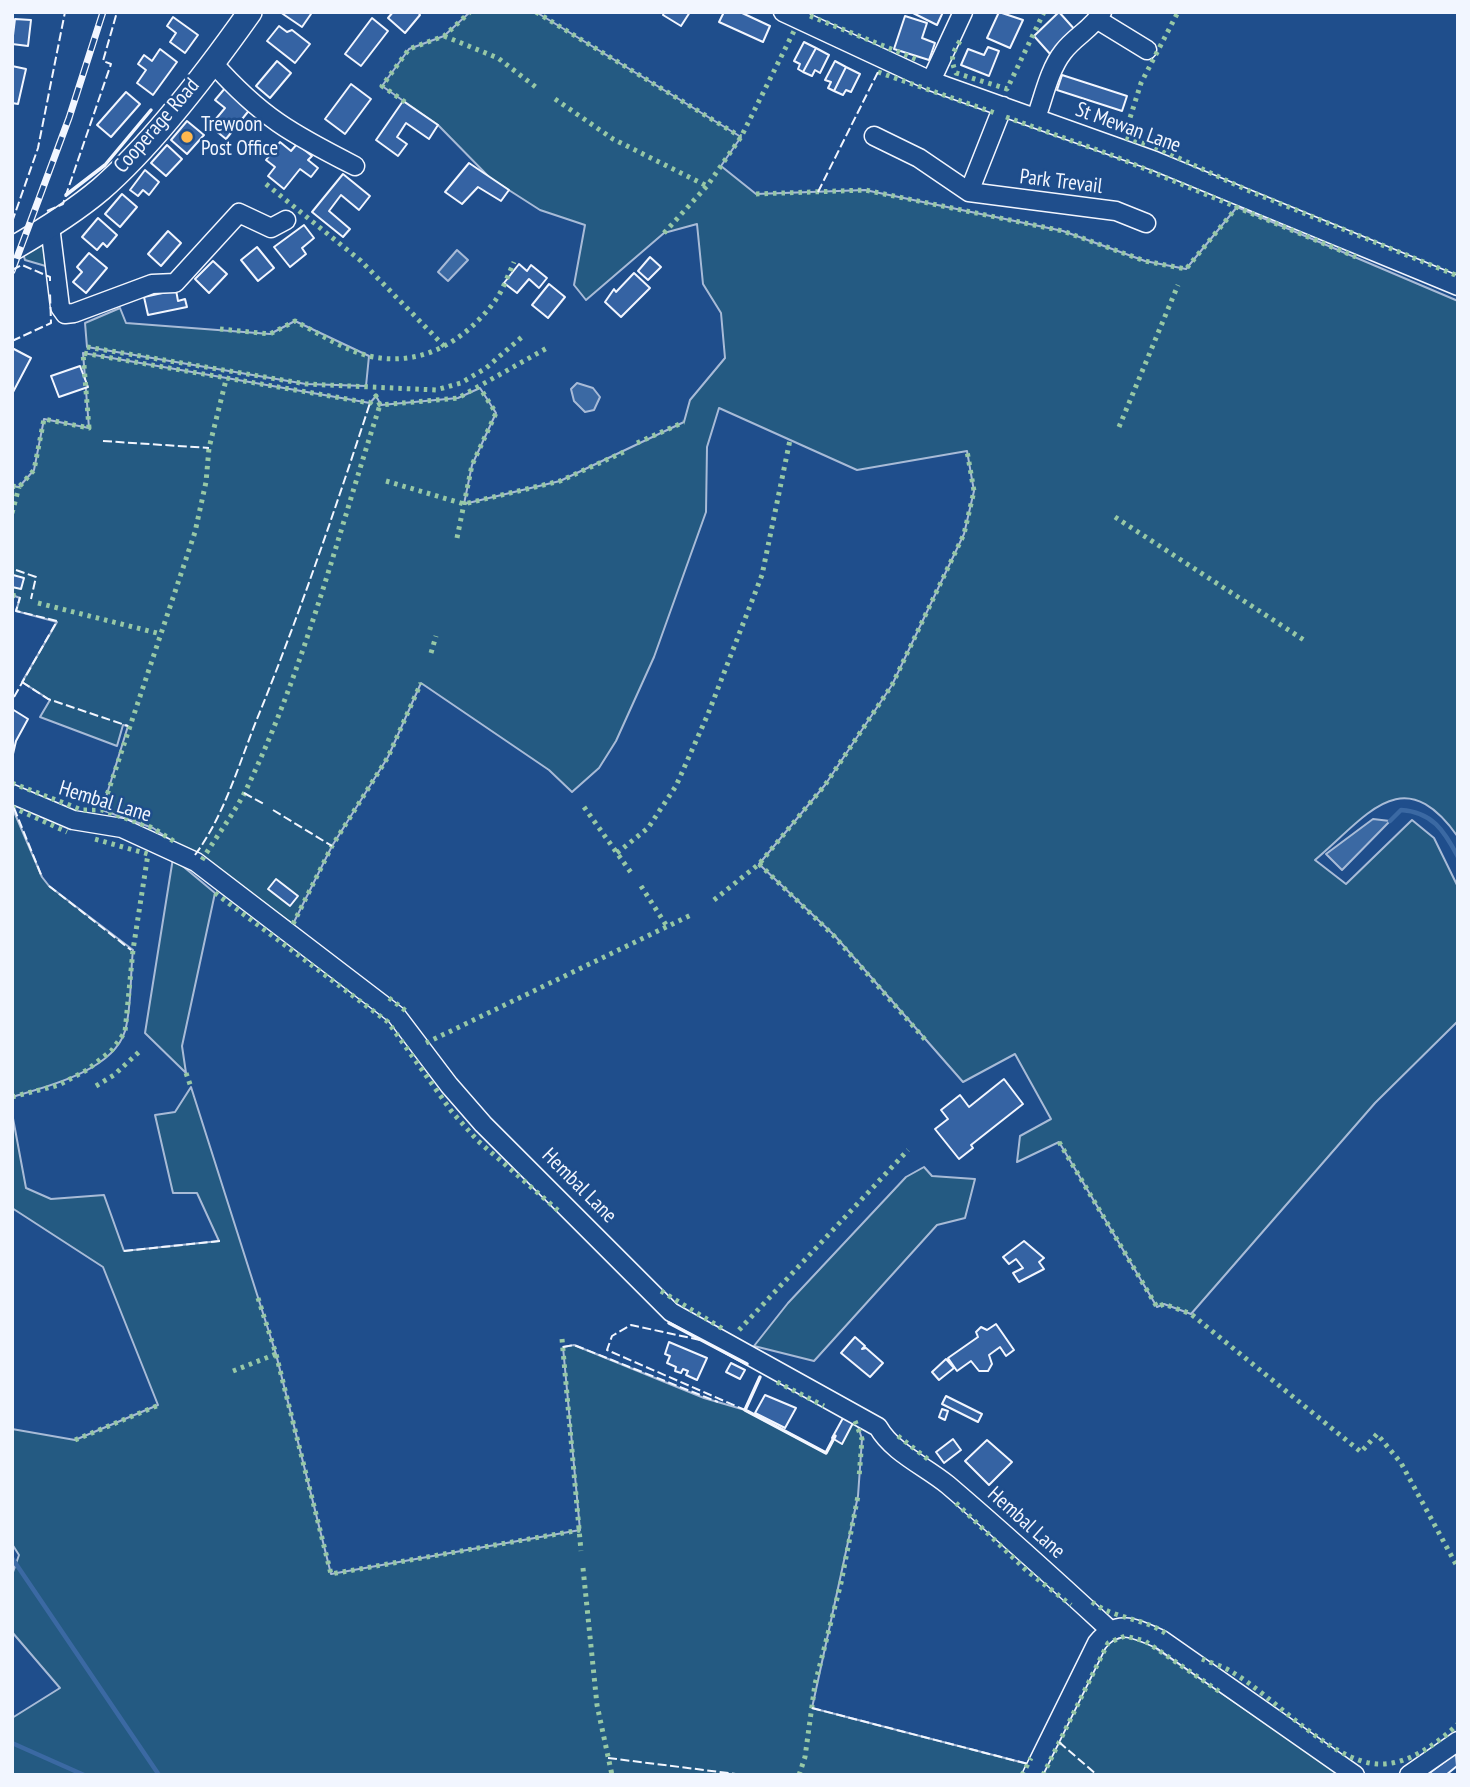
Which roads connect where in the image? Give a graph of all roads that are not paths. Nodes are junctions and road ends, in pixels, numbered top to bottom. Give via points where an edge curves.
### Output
1 (250, 12) edge
2 (783, 12) edge
3 (963, 12) edge
4 (1100, 16) edge
5 (1147, 50) dead end
6 (213, 63) junction
7 (931, 81) junction
8 (1003, 106) junction
9 (1036, 118) junction
10 (874, 136) dead end
11 (355, 166) dead end
12 (969, 192) junction
13 (286, 220) dead end
14 (1146, 223) dead end
15 (50, 226) junction
16 (12, 248) edge
17 (1458, 286) edge
18 (12, 794) edge
19 (1110, 1630) junction
20 (1458, 1741) edge
21 (1032, 1775) edge
22 (1355, 1775) edge
23 (1409, 1775) edge

1 - 6 main road, Cooperage Road
2 - 7 street, St Mewan Lane
3 - 7 street
4 - 5 street
4 - 9 street via 1063,52
6 - 11 street via 265,116
6 - 15 main road, Cooperage Road via 101,189
7 - 8 street, St Mewan Lane
8 - 9 street, St Mewan Lane
8 - 12 street
9 - 17 street, St Mewan Lane via 1155,161
10 - 12 street, Park Trevail via 919,158
12 - 14 street, Park Trevail via 1115,211
13 - 15 street via 271,228 239,213 174,283 152,284 65,314 60,307
15 - 16 main road, Cooperage Road
18 - 19 street, Hembal Lane via 73,820 122,828 163,845 196,862 299,938 396,1015 483,1124 671,1312 878,1427 886,1440 979,1511
19 - 21 street via 1097,1643
19 - 22 street via 1128,1626 1161,1640
20 - 23 street

